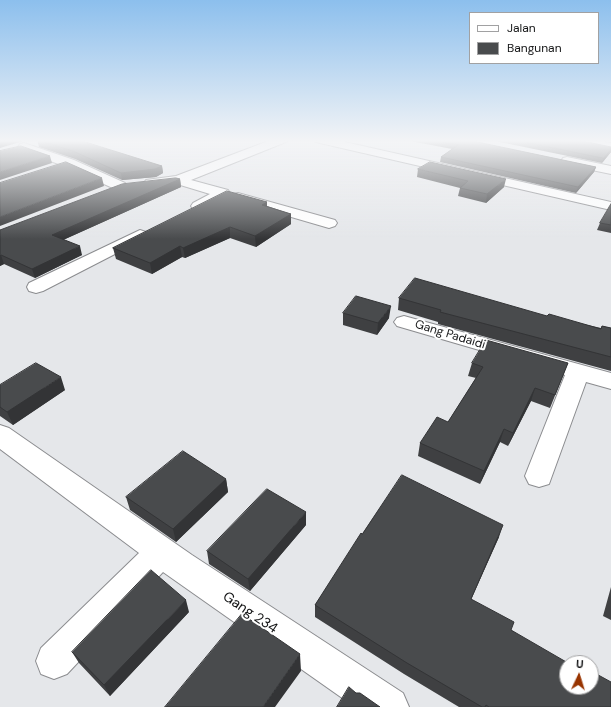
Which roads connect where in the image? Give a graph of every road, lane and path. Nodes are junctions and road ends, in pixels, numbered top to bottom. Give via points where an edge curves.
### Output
1 (91, 173) edge
2 (196, 173) edge
3 (463, 173) edge
4 (178, 180) junction
5 (120, 186) junction
6 (99, 194) edge
7 (223, 194) junction
8 (611, 206) edge
9 (181, 214) edge
10 (329, 224) dead end
11 (154, 228) edge
12 (36, 287) dead end
13 (404, 322) dead end
14 (578, 371) junction
15 (611, 381) edge
16 (0, 435) edge
17 (540, 476) dead end
18 (161, 552) junction
19 (54, 661) dead end
20 (389, 707) edge

1 - 5 street
2 - 4 street
3 - 8 street
4 - 5 street
4 - 7 street
5 - 6 street
7 - 9 street
7 - 10 street
11 - 12 street
13 - 14 street, Gang Padaidi
14 - 15 street, Gang Padaidi
14 - 17 street
16 - 18 street, Gang 234
18 - 19 street
18 - 20 street, Gang 234

